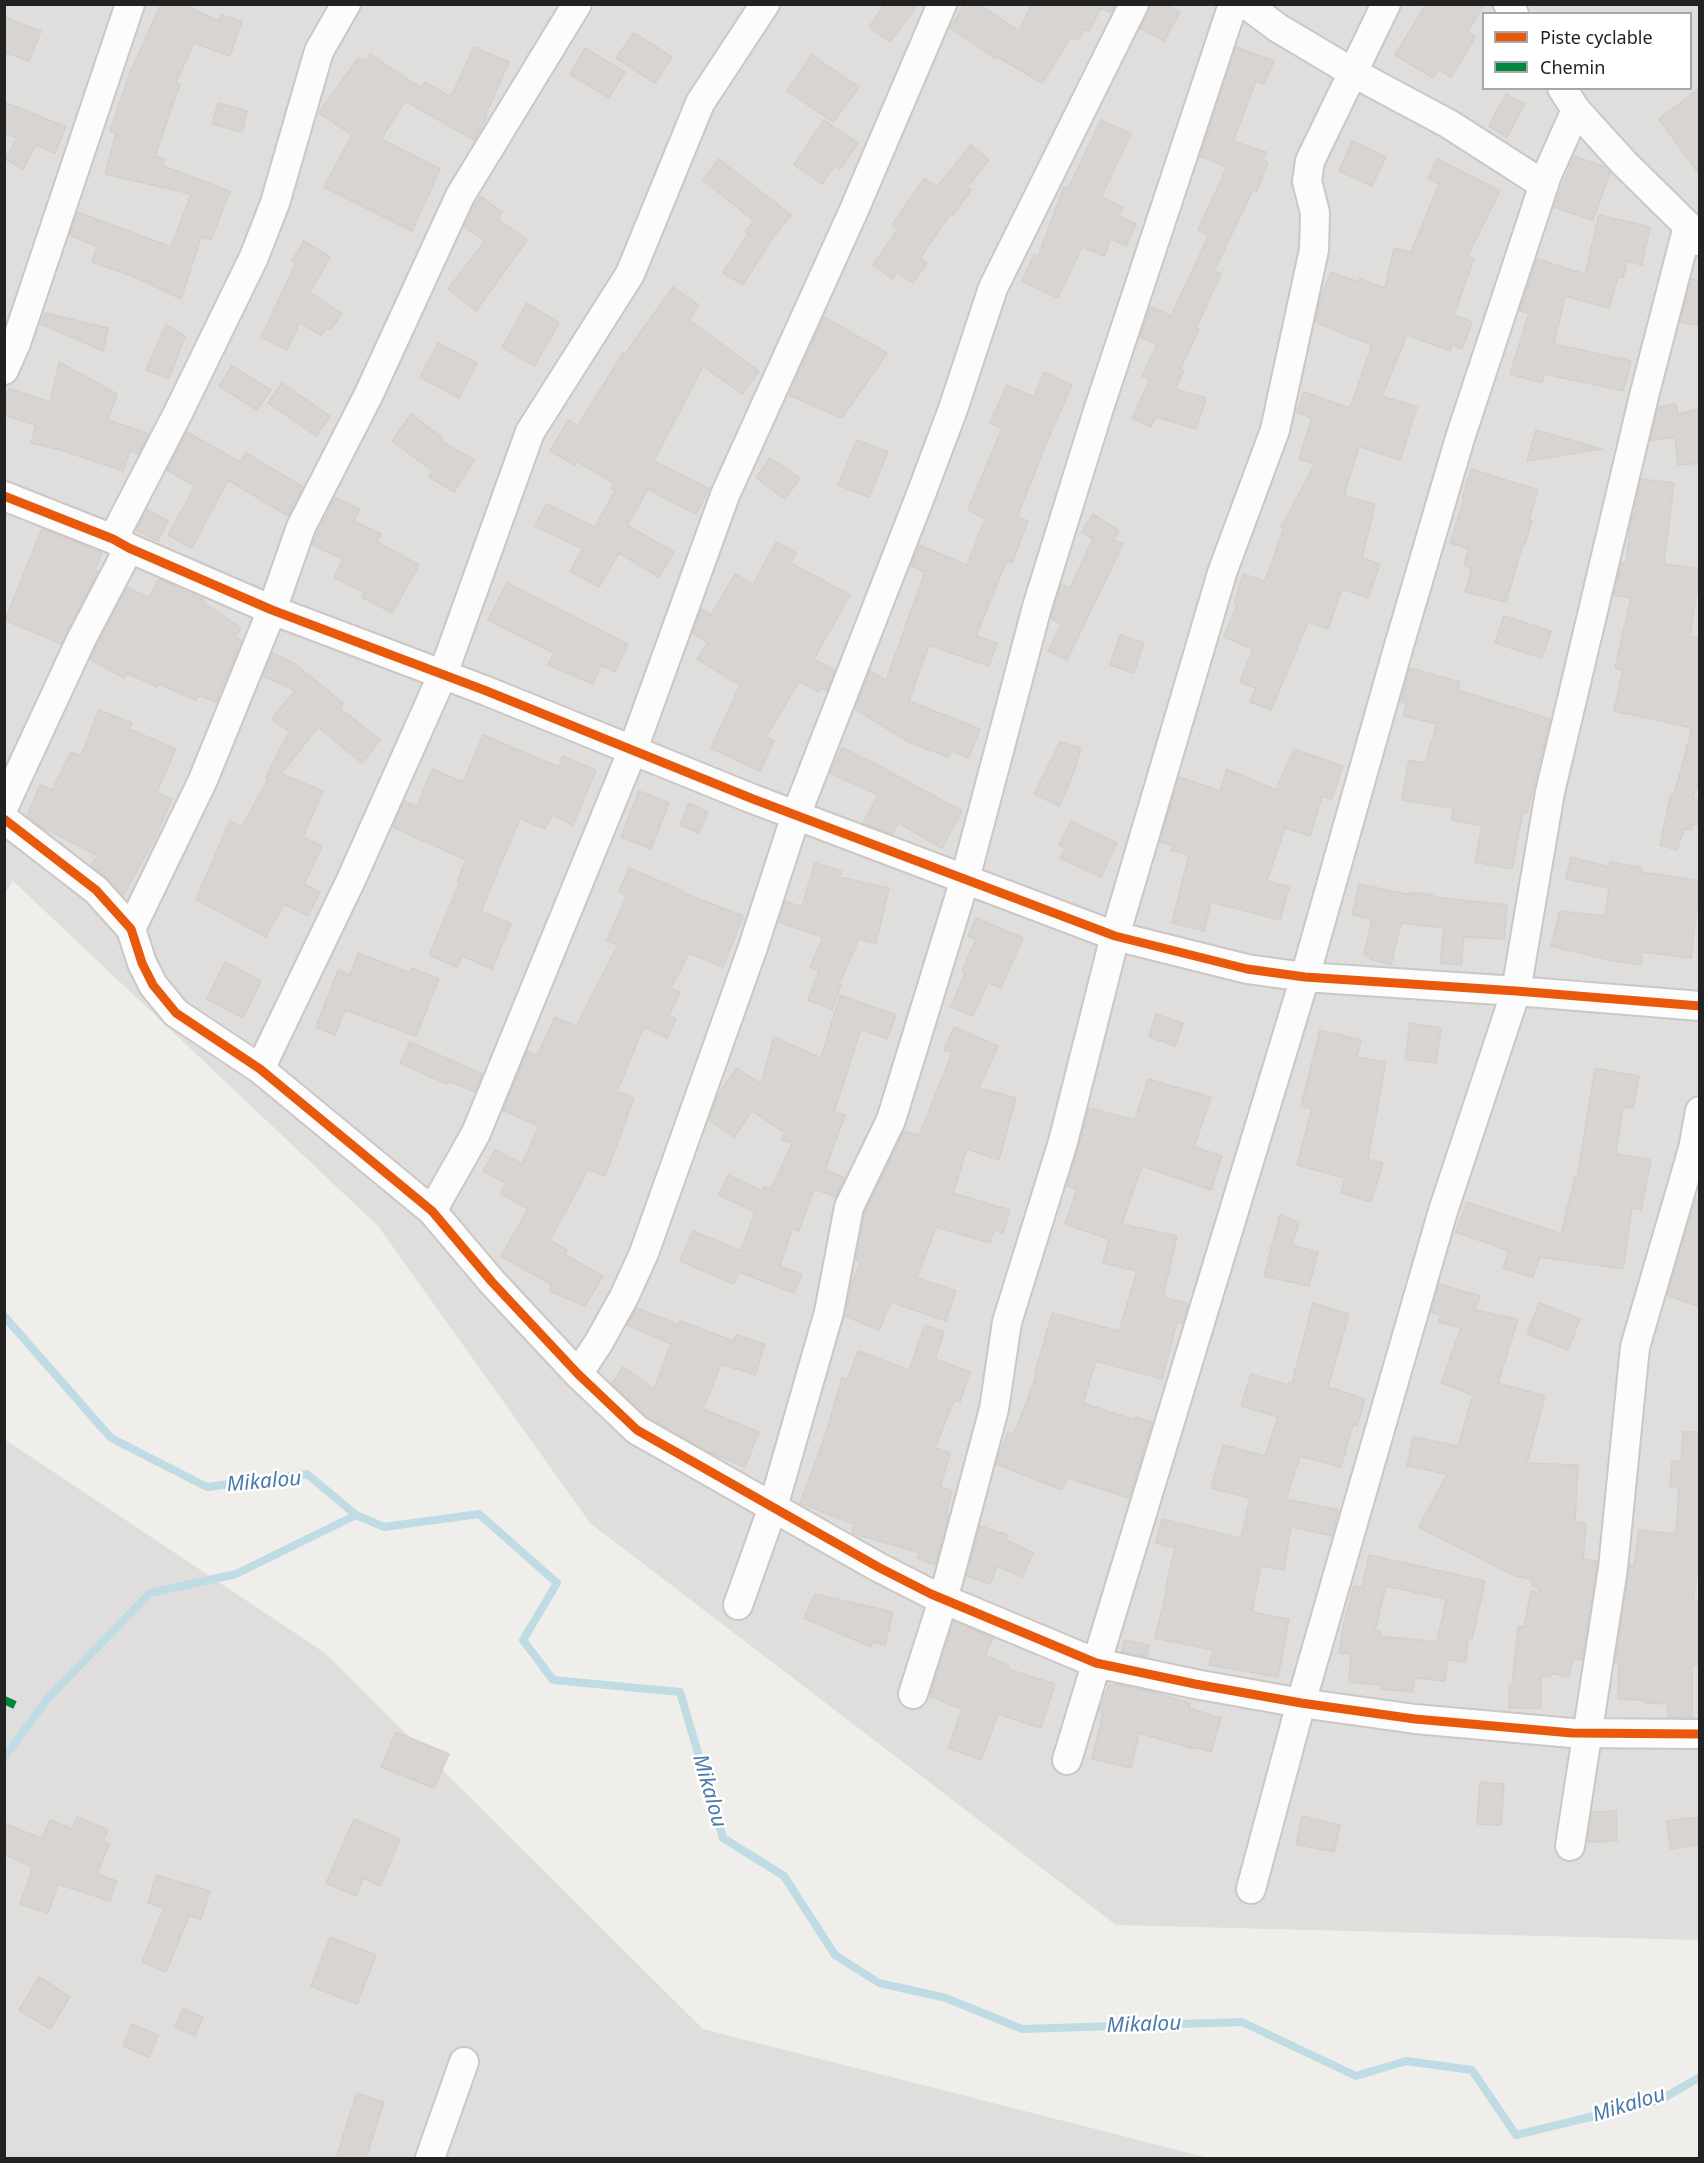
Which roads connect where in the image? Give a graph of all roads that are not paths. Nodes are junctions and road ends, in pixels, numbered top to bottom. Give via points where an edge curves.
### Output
1 (130, 4) edge
2 (346, 4) edge
3 (577, 4) edge
4 (765, 4) edge
5 (942, 4) edge
6 (1134, 4) edge
7 (1233, 4) edge
8 (1246, 4) edge
9 (1386, 4) edge
10 (1352, 72) junction
11 (1569, 99) edge
12 (1544, 185) junction
13 (1694, 236) edge
14 (4, 370) edge
15 (4, 496) edge
16 (121, 544) junction
17 (272, 610) junction
18 (442, 674) junction
19 (632, 752) junction
20 (4, 806) edge
21 (796, 815) junction
22 (4, 819) edge
23 (965, 879) junction
24 (131, 929) junction
25 (1115, 936) junction
26 (1305, 977) junction
27 (1516, 991) junction
28 (1700, 1006) edge
29 (260, 1069) junction
30 (1700, 1111) edge
31 (432, 1211) junction
32 (578, 1374) junction
33 (773, 1507) junction
34 (943, 1600) junction
35 (738, 1605) dead end
36 (1096, 1663) junction
37 (913, 1694) dead end
38 (1300, 1703) junction
39 (1586, 1732) junction
40 (1700, 1734) edge
41 (1067, 1760) dead end
42 (1570, 1846) dead end
43 (1251, 1889) dead end
44 (464, 2062) dead end
45 (430, 2158) edge

1 - 14 street
2 - 16 street via 319,51 275,203 254,256 178,413
3 - 17 street via 460,196 368,396 301,527
4 - 18 street via 700,103 630,274 530,432
5 - 19 street via 725,495
6 - 21 street via 993,288 953,409
7 - 23 street via 1037,607
8 - 10 street
9 - 10 street
10 - 12 street via 1449,124
10 - 25 street via 1310,161 1307,181 1315,213 1314,250 1275,430 1222,573
11 - 12 street
11 - 13 street
12 - 26 street via 1460,438
13 - 27 street via 1644,396 1550,792
15 - 16 street
16 - 17 street
16 - 20 street
17 - 18 street
17 - 24 street via 203,780
18 - 19 street
18 - 29 street via 351,880
19 - 21 street
19 - 31 street via 476,1133
21 - 23 street
21 - 32 street via 644,1253 624,1297
22 - 24 street via 96,890
23 - 25 street
23 - 33 street via 891,1119 849,1207 829,1312
24 - 29 street via 153,985 176,1013
25 - 26 street via 1247,969
25 - 34 street via 1063,1142 1007,1322 994,1409
26 - 27 street
26 - 36 street
27 - 28 street
27 - 38 street via 1443,1211
29 - 31 street
30 - 39 street via 1693,1149 1635,1347 1613,1568
31 - 32 street
32 - 33 street via 637,1430
33 - 34 street
33 - 35 street
34 - 36 street
34 - 37 street
36 - 38 street
36 - 41 street
38 - 39 street via 1415,1719
38 - 43 street
39 - 40 street
39 - 42 street
44 - 45 street

